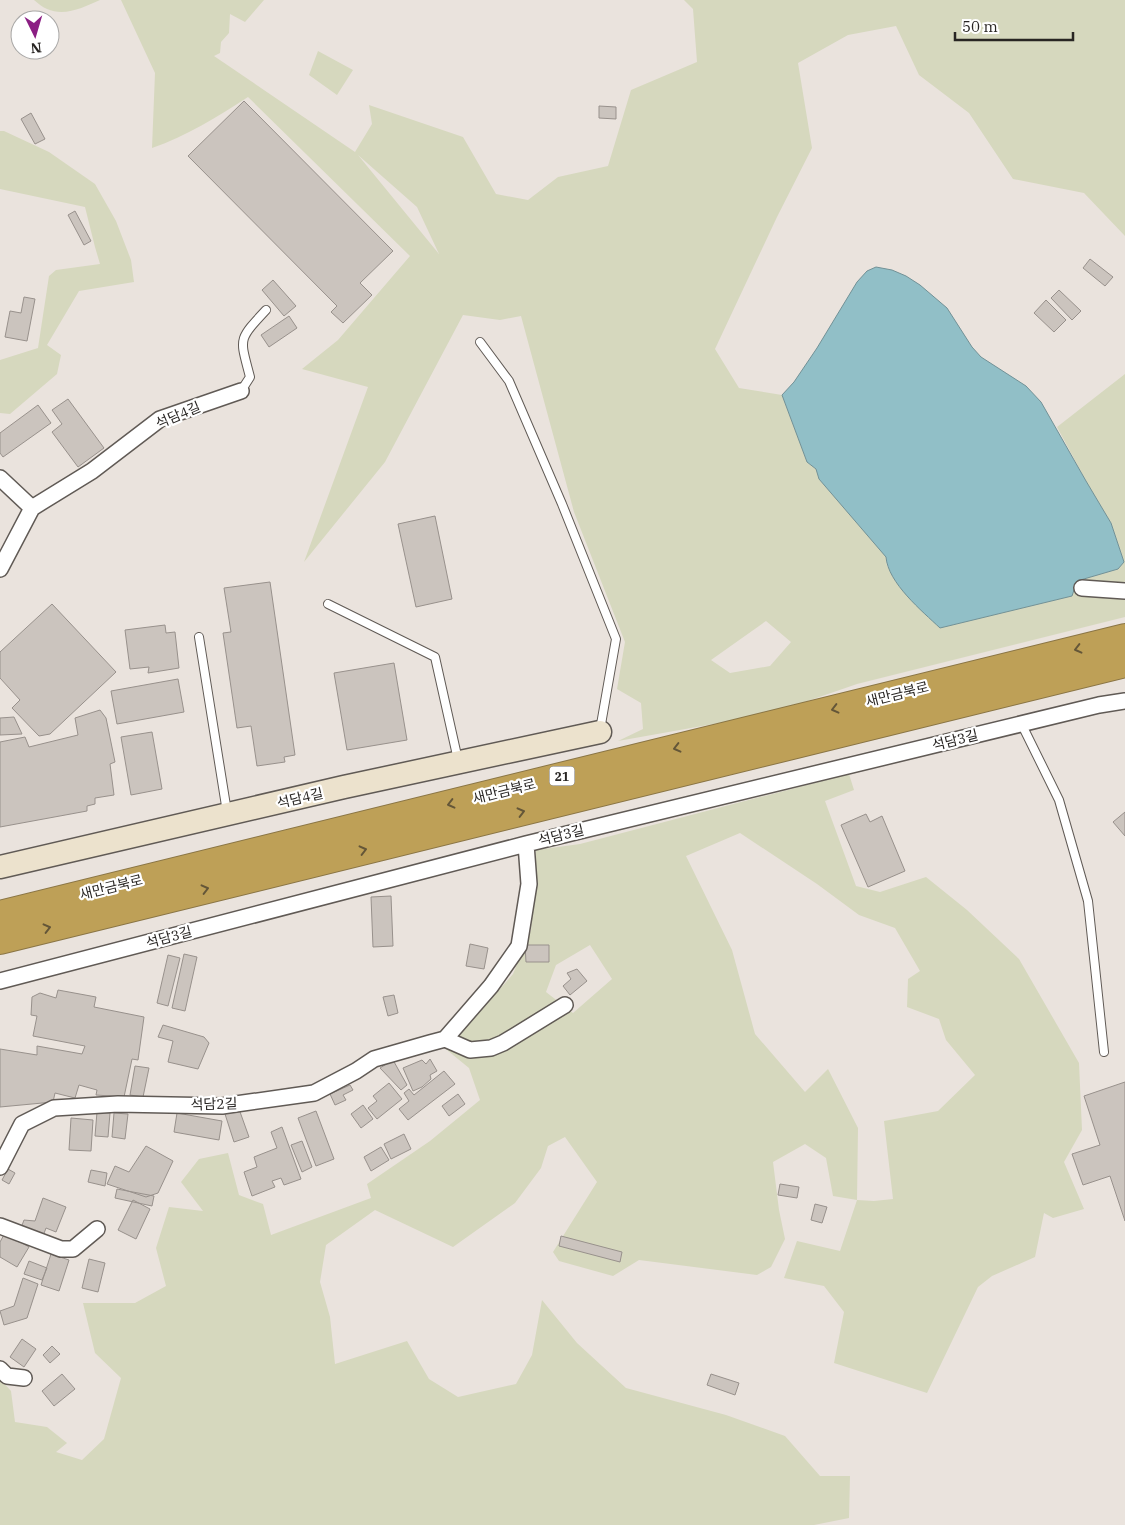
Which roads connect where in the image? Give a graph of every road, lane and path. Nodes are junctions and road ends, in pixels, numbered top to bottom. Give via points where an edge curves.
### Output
1 (266, 310) dead end
2 (480, 342) dead end
3 (240, 391) joint
4 (0, 478) edge
5 (32, 508) junction
6 (0, 568) edge
7 (1082, 588) dead end
8 (1125, 591) edge
9 (328, 604) dead end
10 (199, 637) dead end
11 (1125, 638) edge
12 (1125, 663) edge
13 (1125, 701) edge
14 (1021, 723) junction
15 (600, 732) joint
16 (459, 762) junction
17 (228, 814) junction
18 (526, 844) junction
19 (0, 867) edge
20 (0, 915) edge
21 (0, 940) edge
22 (0, 981) edge
23 (565, 1005) dead end
24 (444, 1039) junction
25 (1104, 1052) dead end
26 (0, 1167) edge
27 (0, 1226) edge
28 (97, 1229) dead end
29 (0, 1369) edge
30 (24, 1378) dead end

1 - 3 lane via 246,331 242,344 250,378
2 - 15 lane via 509,381 616,639
3 - 5 street, 석담4길 via 160,419 92,471
4 - 5 street
5 - 6 street
7 - 8 street
9 - 16 lane via 434,657
10 - 17 lane
11 -> 20 highway, 새만금북로 / 21
21 -> 12 highway, 새만금북로 / 21
13 - 14 street, 석담3길
14 - 18 street, 석담3길
14 - 25 lane via 1058,800 1088,901
15 - 16 street, 석담4길
16 - 17 street, 석담4길
17 - 19 street, 석담4길
18 - 22 street, 석담3길
18 - 24 street via 529,884 519,946 490,986
23 - 24 street via 491,1048 470,1050
24 - 26 street, 석담2길 via 374,1059 314,1093 222,1106 118,1104 54,1108 22,1124
27 - 28 street via 61,1249 73,1249
29 - 30 street via 7,1376

